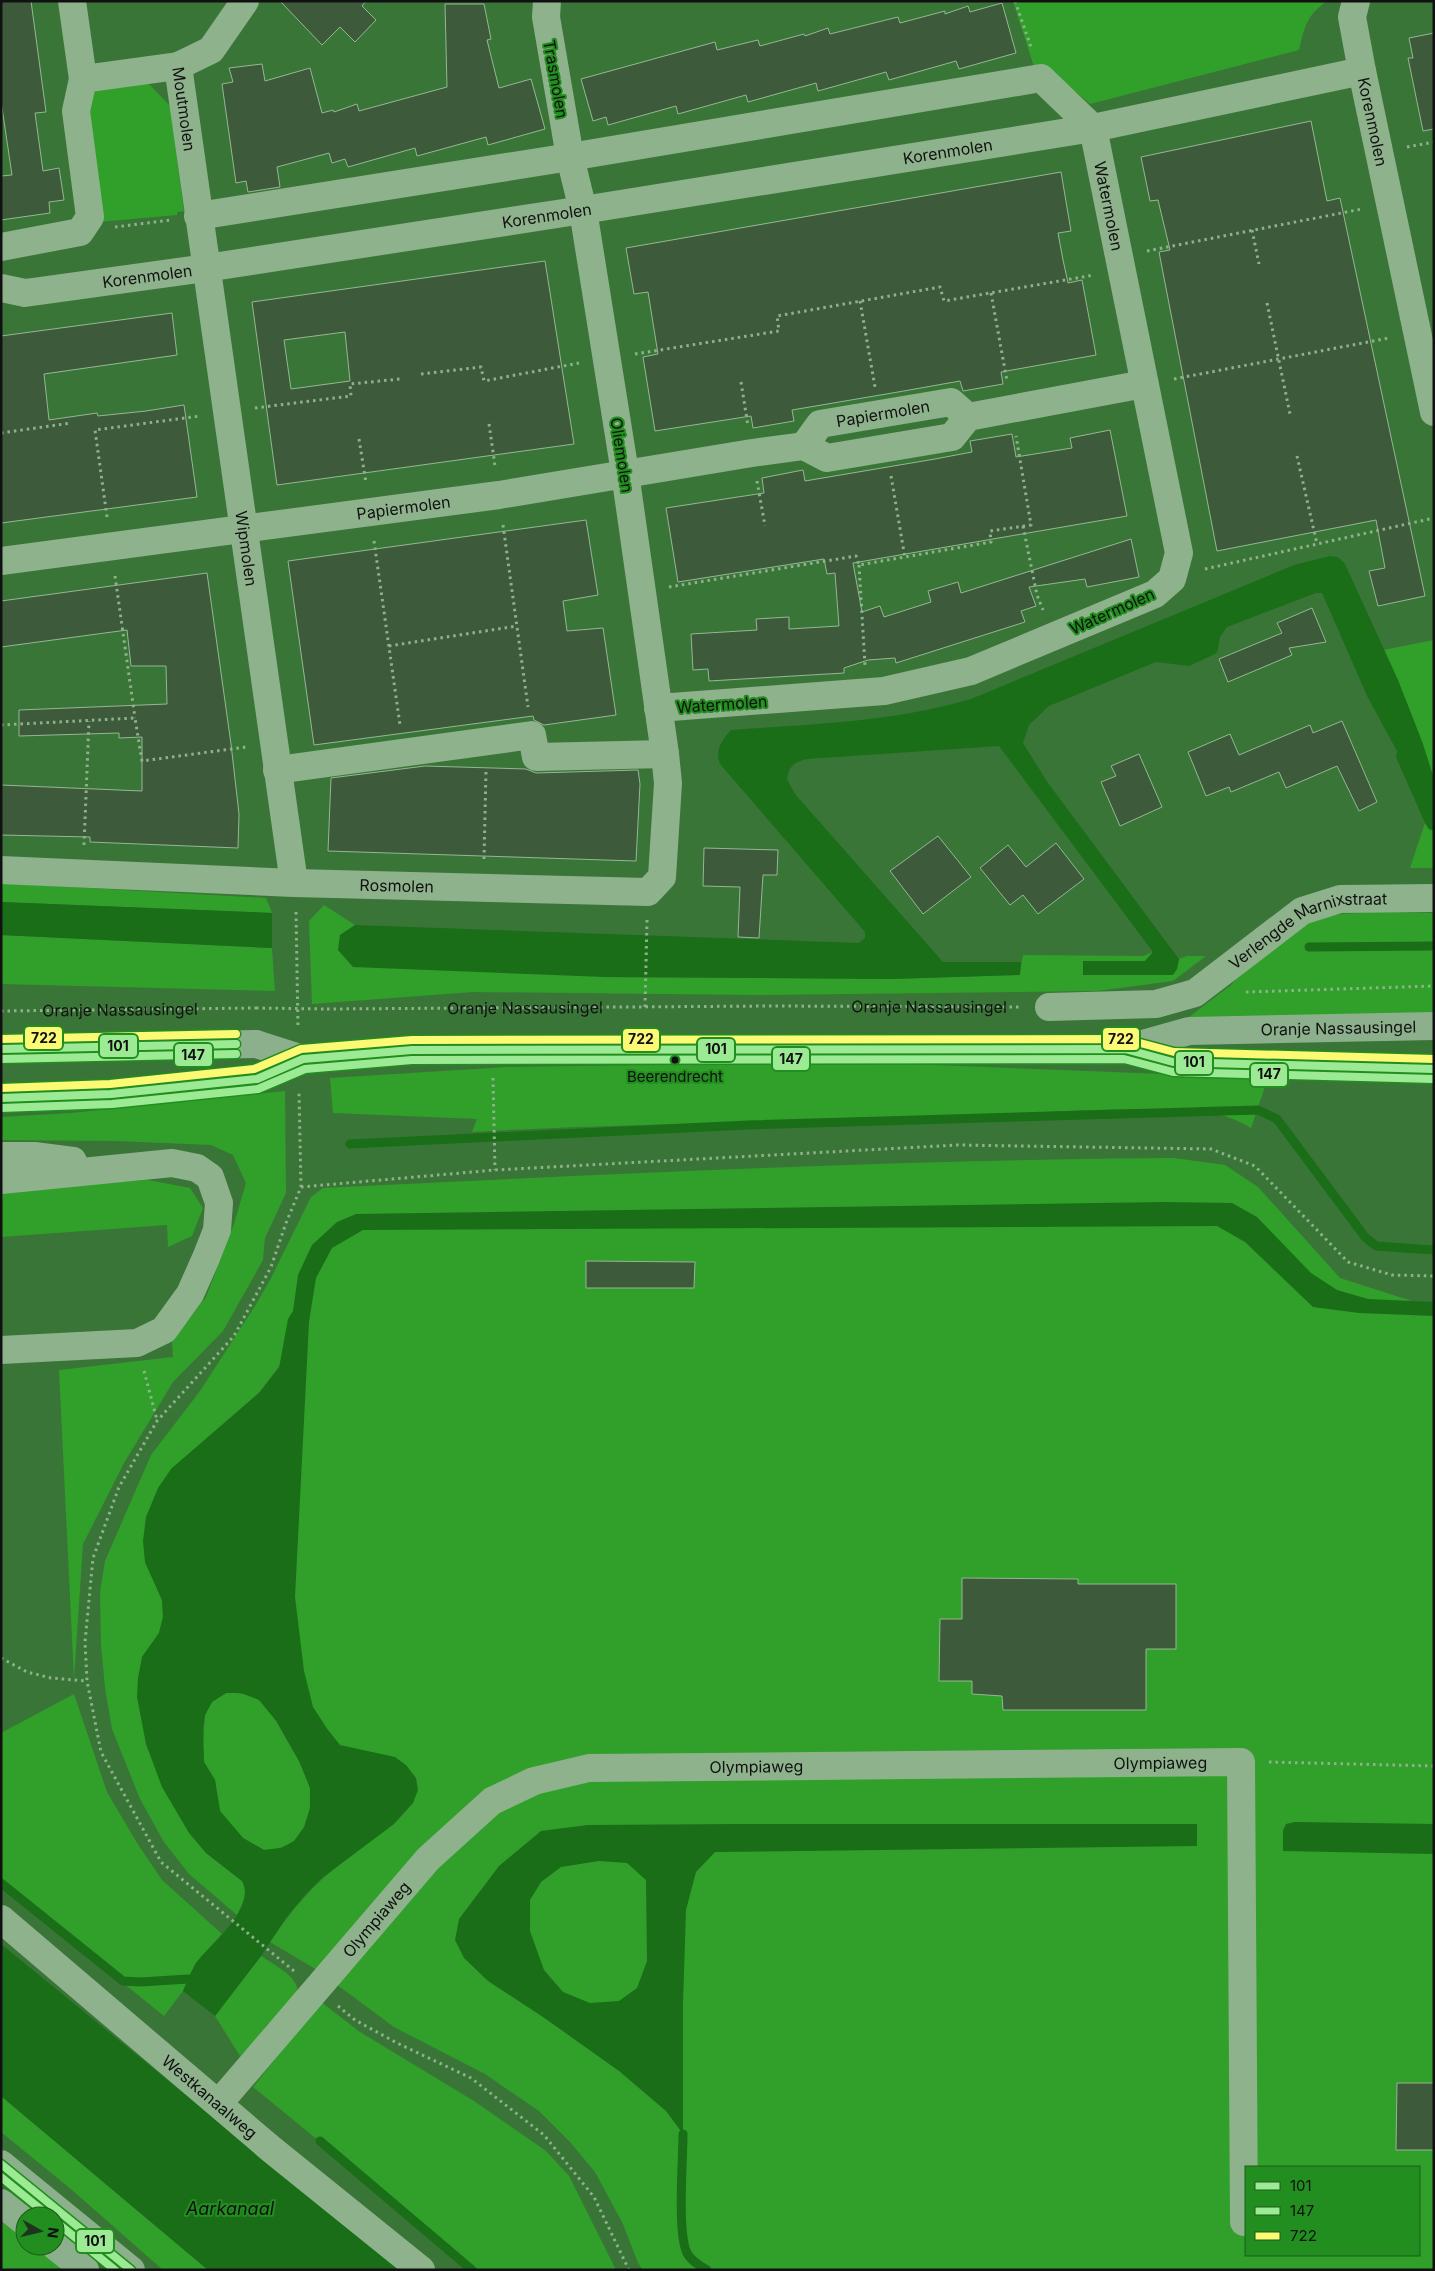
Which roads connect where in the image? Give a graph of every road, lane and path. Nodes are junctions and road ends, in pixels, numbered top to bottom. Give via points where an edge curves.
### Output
1 (72, 1) edge
2 (245, 1) edge
3 (547, 1) edge
4 (1015, 1) edge
5 (1356, 1) edge
6 (178, 66) junction
7 (1362, 71) junction
8 (1042, 78) junction
9 (83, 79) junction
10 (1093, 128) junction
11 (570, 158) junction
12 (1389, 204) junction
13 (583, 210) junction
14 (198, 216) junction
15 (1252, 230) junction
16 (80, 232) junction
17 (1, 247) edge
18 (1120, 263) junction
19 (1259, 264) dead end
20 (206, 268) junction
21 (1, 288) edge
22 (991, 293) junction
23 (1267, 303) dead end
24 (1417, 333) junction
25 (606, 358) junction
26 (1278, 359) junction
27 (421, 374) dead end
28 (400, 379) dead end
29 (1144, 384) junction
30 (1011, 408) junction
31 (226, 412) junction
32 (1434, 412) edge
33 (1290, 414) dead end
34 (968, 417) junction
35 (71, 423) dead end
36 (489, 424) dead end
37 (1, 433) edge
38 (359, 439) dead end
39 (804, 446) junction
40 (1298, 456) dead end
41 (625, 474) junction
42 (499, 495) junction
43 (370, 512) junction
44 (1434, 518) edge
45 (1023, 526) junction
46 (243, 529) junction
47 (1317, 544) junction
48 (1, 562) edge
49 (1177, 564) junction
50 (858, 566) junction
51 (641, 591) junction
52 (517, 626) junction
53 (1053, 637) junction
54 (389, 646) junction
55 (867, 692) junction
56 (658, 708) junction
57 (89, 721) junction
58 (1, 725) edge
59 (487, 740) junction
60 (534, 746) junction
61 (404, 752) junction
62 (665, 754) junction
63 (275, 756) junction
64 (1, 870) edge
65 (82, 874) junction
66 (294, 883) junction
67 (483, 888) junction
68 (1434, 898) edge
69 (647, 915) dead end
70 (1434, 986) edge
71 (1245, 992) dead end
72 (645, 1007) junction
73 (1049, 1007) joint
74 (1, 1011) edge
75 (1434, 1026) edge
76 (1, 1048) edge
77 (310, 1049) junction
78 (1125, 1049) junction
79 (1434, 1069) edge
80 (493, 1078) dead end
81 (299, 1090) dead end
82 (1, 1098) edge
83 (1, 1156) edge
84 (120, 1167) junction
85 (495, 1170) junction
86 (1, 1180) edge
87 (301, 1187) junction
88 (1434, 1276) edge
89 (136, 1343) junction
90 (1, 1350) edge
91 (157, 1421) junction
92 (1, 1658) edge
93 (87, 1681) junction
94 (1240, 1762) junction
95 (1434, 1766) edge
96 (1, 1919) edge
97 (270, 1953) dead end
98 (316, 1988) junction
99 (219, 2103) junction
100 (1, 2164) edge
101 (1, 2203) edge
102 (15, 2214) edge
103 (1244, 2222) dead end
104 (65, 2254) edge
105 (85, 2270) edge
106 (131, 2270) edge
107 (421, 2270) edge
108 (629, 2270) edge

1 - 9 street
2 - 6 street via 210,50
3 - 11 street, Trasmolen via 546,17
4 - 8 path
5 - 7 street via 1352,17
6 - 9 street, Moutmolen
6 - 14 street, Moutmolen
7 - 10 street, Korenmolen
7 - 12 street, Korenmolen
8 - 10 street
8 - 11 street
9 - 16 street via 76,111 90,216
10 - 13 street, Korenmolen
10 - 18 street, Watermolen
11 - 13 street, Oliemolen
11 - 14 street
12 - 15 path
12 - 24 street, Korenmolen
13 - 20 street, Korenmolen
13 - 25 street, Oliemolen
14 - 16 path
14 - 20 street, Wipmolen
15 - 18 path
15 - 19 path
16 - 17 street
18 - 22 path
18 - 29 street, Watermolen
20 - 21 street, Korenmolen via 25,292
20 - 31 street, Wipmolen
22 - 25 path via 944,301 940,287 777,316 779,330
22 - 30 path
23 - 26 path
24 - 26 path
24 - 32 street, Korenmolen
25 - 27 path via 484,381 481,367
25 - 41 street, Oliemolen
26 - 29 path
26 - 33 path
28 - 31 path via 350,384 352,396
29 - 30 street
29 - 49 street, Watermolen via 1179,553
30 - 34 street
30 - 45 path via 1030,524
31 - 46 street, Wipmolen
34 - 39 street via 952,437 886,449 827,458
34 - 39 street, Papiermolen via 951,402 820,424
35 - 37 path
36 - 42 path
38 - 43 path
39 - 41 street, Papiermolen
40 - 47 path
41 - 42 street, Papiermolen
41 - 51 street, Oliemolen
42 - 43 street, Papiermolen
42 - 52 path
43 - 46 street, Papiermolen
43 - 54 path
44 - 47 path
45 - 50 path via 990,531 992,542
45 - 53 path via 1037,595
46 - 48 street, Papiermolen
46 - 63 street, Wipmolen
47 - 49 path via 1209,569
49 - 53 street, Watermolen via 1172,579 1154,594
50 - 51 path via 856,556
50 - 55 path
51 - 56 street, Oliemolen
52 - 54 path
52 - 60 path
53 - 55 street, Watermolen via 971,671
54 - 61 path
55 - 56 street, Watermolen
56 - 62 street, Oliemolen
57 - 58 path
57 - 63 path via 135,718 142,761
57 - 65 path
59 - 60 street
59 - 61 street
59 - 67 path
60 - 62 street
61 - 63 street
62 - 67 street, Rosmolen via 668,783 662,876 648,892
63 - 66 street, Wipmolen
64 - 65 street, Rosmolen
65 - 66 street, Rosmolen
66 - 67 street, Rosmolen
66 - 77 path
68 - 73 street, Verlengde Marnixstraat via 1340,899 1302,911 1195,993 1156,1004
69 - 72 path
70 - 71 path, Verlengde Marnixstraat
72 - 73 path, Oranje Nassausingel
72 - 74 path, Oranje Nassausingel, bridge
75 - 78 main road, Oranje Nassausingel via 1189,1031
76 - 77 main road, Oranje Nassausingel, bridge via 256,1044
77 - 78 main road, Oranje Nassausingel
77 - 82 main road, Oranje Nassausingel, bridge via 257,1079 110,1094
78 - 79 main road, Oranje Nassausingel via 1173,1062
80 - 85 path
81 - 87 path
83 - 84 street via 34,1156
84 - 86 street
84 - 89 street via 172,1163 197,1168 210,1177 219,1203 216,1230 190,1294 164,1330
85 - 87 path
85 - 88 path via 958,1145 1211,1149 1255,1166 1348,1262 1392,1275
87 - 91 path via 271,1267 234,1336
89 - 90 street
89 - 91 path
91 - 93 path via 119,1487 93,1558 85,1642
92 - 93 path via 27,1672
93 - 97 path via 101,1752 161,1862
94 - 95 path
94 - 98 street, Olympiaweg via 589,1768 534,1781 492,1801 428,1858
94 - 103 street
96 - 99 street, Westkanaalweg
98 - 99 street, Olympiaweg
98 - 108 path via 355,2020 470,2078 544,2135 594,2197
99 - 107 street, Westkanaalweg
100 - 106 main road
101 - 102 main road
104 - 105 main road

